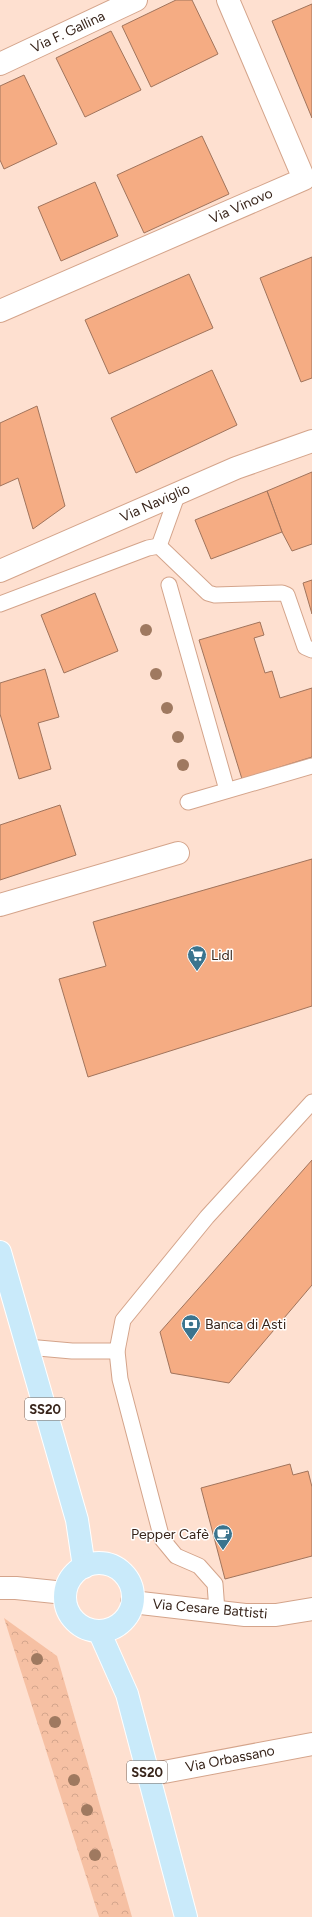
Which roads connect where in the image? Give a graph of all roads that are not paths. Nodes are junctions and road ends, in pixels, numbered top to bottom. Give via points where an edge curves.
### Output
1 (136, 0) edge
2 (228, 0) edge
3 (0, 64) edge
4 (0, 311) edge
5 (312, 441) edge
6 (178, 493) junction
7 (159, 546) junction
8 (0, 571) edge
9 (169, 585) dead end
10 (0, 604) edge
11 (312, 650) edge
12 (312, 766) edge
13 (227, 790) junction
14 (188, 802) dead end
15 (178, 853) dead end
16 (0, 905) edge
17 (312, 1102) edge
18 (0, 1252) edge
19 (27, 1347) junction
20 (117, 1351) junction
21 (84, 1567) junction
22 (0, 1588) edge
23 (65, 1593) junction
24 (132, 1602) junction
25 (312, 1609) edge
26 (217, 1611) junction
27 (99, 1631) junction
28 (312, 1744) edge
29 (148, 1775) junction
30 (186, 1917) edge

1 - 3 street, Via F. Gallina
2 - 4 street, Via Vinovo via 304,179
5 - 6 street, Via Naviglio via 236,468
6 - 7 lane
6 - 8 street, Via Naviglio
7 - 10 lane
7 - 11 lane via 208,593 287,595 305,647
9 - 13 lane
12 - 13 lane
13 - 14 lane
15 - 16 street
17 - 20 lane via 207,1217 123,1320
18 - 19 main road, SS20
19 - 20 lane
19 - 21 main road, SS20 via 77,1520
20 - 26 lane via 120,1379 162,1539 176,1556 199,1566 215,1584
21 - 23 main road via 68,1582
21 - 24 main road via 104,1564 123,1573 129,1581
22 - 23 street
23 - 27 main road via 68,1610 78,1624
24 - 26 street, Via Cesare Battisti
24 - 27 main road via 130,1611 118,1625 109,1630
25 - 26 street, Via Cesare Battisti via 276,1615 245,1615
27 - 29 main road, SS20 via 127,1694
28 - 29 street, Via Orbassano
29 - 30 main road, SS20

